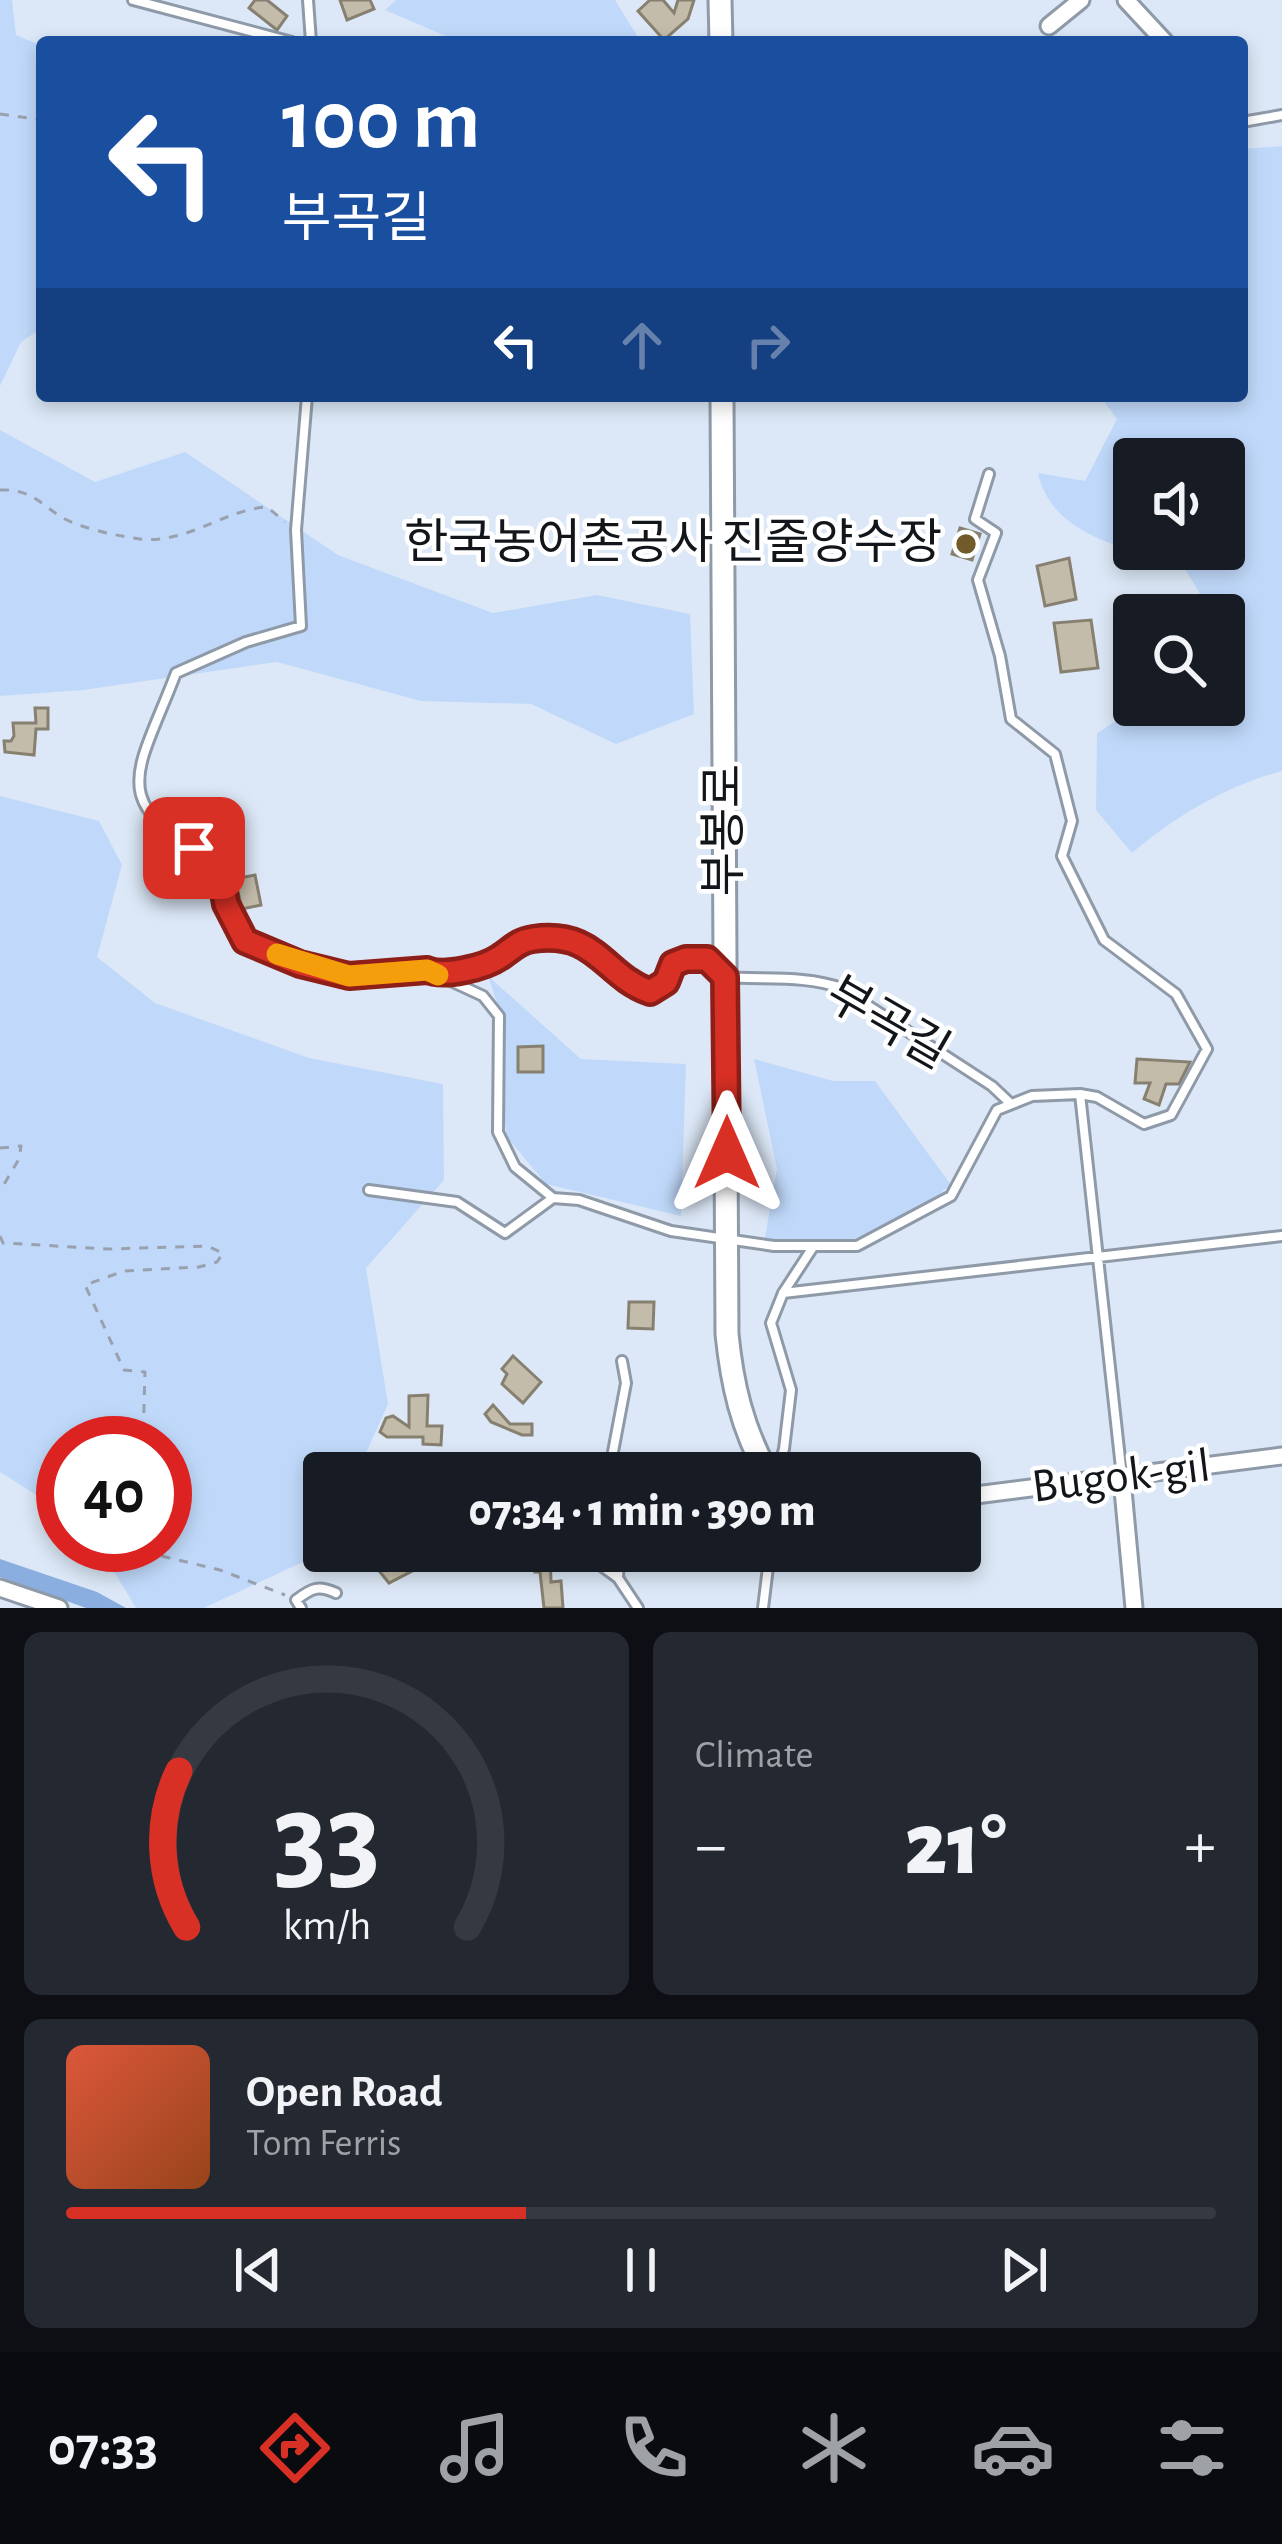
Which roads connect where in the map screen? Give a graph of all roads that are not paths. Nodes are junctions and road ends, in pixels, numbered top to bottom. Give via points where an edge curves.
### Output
1 (133, 0) edge
2 (308, 0) edge
3 (720, 0) edge
4 (1081, 0) edge
5 (1126, 0) edge
6 (1049, 26) dead end
7 (269, 36) edge
8 (311, 36) edge
9 (721, 36) edge
10 (1159, 36) edge
11 (1282, 116) edge
12 (1248, 121) edge
13 (307, 402) edge
14 (722, 402) edge
15 (989, 474) dead end
16 (439, 975) junction
17 (725, 977) junction
18 (1079, 1094) junction
19 (1011, 1104) junction
20 (369, 1190) dead end
21 (554, 1198) junction
22 (1282, 1236) edge
23 (727, 1240) junction
24 (813, 1247) junction
25 (1098, 1258) junction
26 (783, 1293) junction
27 (622, 1361) dead end
28 (613, 1452) edge
29 (756, 1452) edge
30 (781, 1452) edge
31 (1282, 1456) edge
32 (1122, 1479) junction
33 (981, 1495) edge
34 (609, 1572) edge
35 (618, 1572) edge
36 (767, 1572) edge
37 (617, 1578) junction
38 (0, 1588) edge
39 (336, 1593) dead end
40 (298, 1604) edge
41 (59, 1608) edge
42 (638, 1608) edge
43 (763, 1608) edge
44 (1134, 1608) edge

1 - 7 lane
2 - 8 lane
3 - 9 street
4 - 6 street
5 - 10 street
11 - 12 lane
13 - 16 lane via 296,530 302,626 176,673 137,775 143,808 171,837 218,860 226,904 245,941 349,976
14 - 17 street, 부봉로
15 - 18 lane via 975,518 996,533 978,580 1011,719 1055,754 1072,821 1062,856 1104,940 1176,994 1207,1049 1171,1115 1144,1124
16 - 17 lane, 부곡길 via 496,961 535,939 585,943 650,992 686,959 707,959
16 - 21 lane via 483,996 499,1016 498,1132 515,1167
17 - 19 lane, 부곡길 via 816,978 841,988
17 - 23 street, 부봉로
18 - 19 lane
18 - 25 lane
19 - 24 lane, 부곡길 via 997,1110 951,1196 857,1246
20 - 21 lane via 457,1202 505,1233
21 - 23 lane
22 - 25 lane
23 - 24 lane
23 - 29 street, 부봉로 via 731,1372
24 - 26 lane
25 - 26 lane
25 - 32 lane
26 - 30 lane via 771,1329 791,1399
27 - 28 lane via 626,1382
31 - 32 street, Bugok-gil
32 - 33 street, Bugok-gil
32 - 44 street
34 - 37 lane
35 - 37 lane
36 - 43 lane
37 - 42 lane
38 - 41 street
39 - 40 lane via 320,1586

